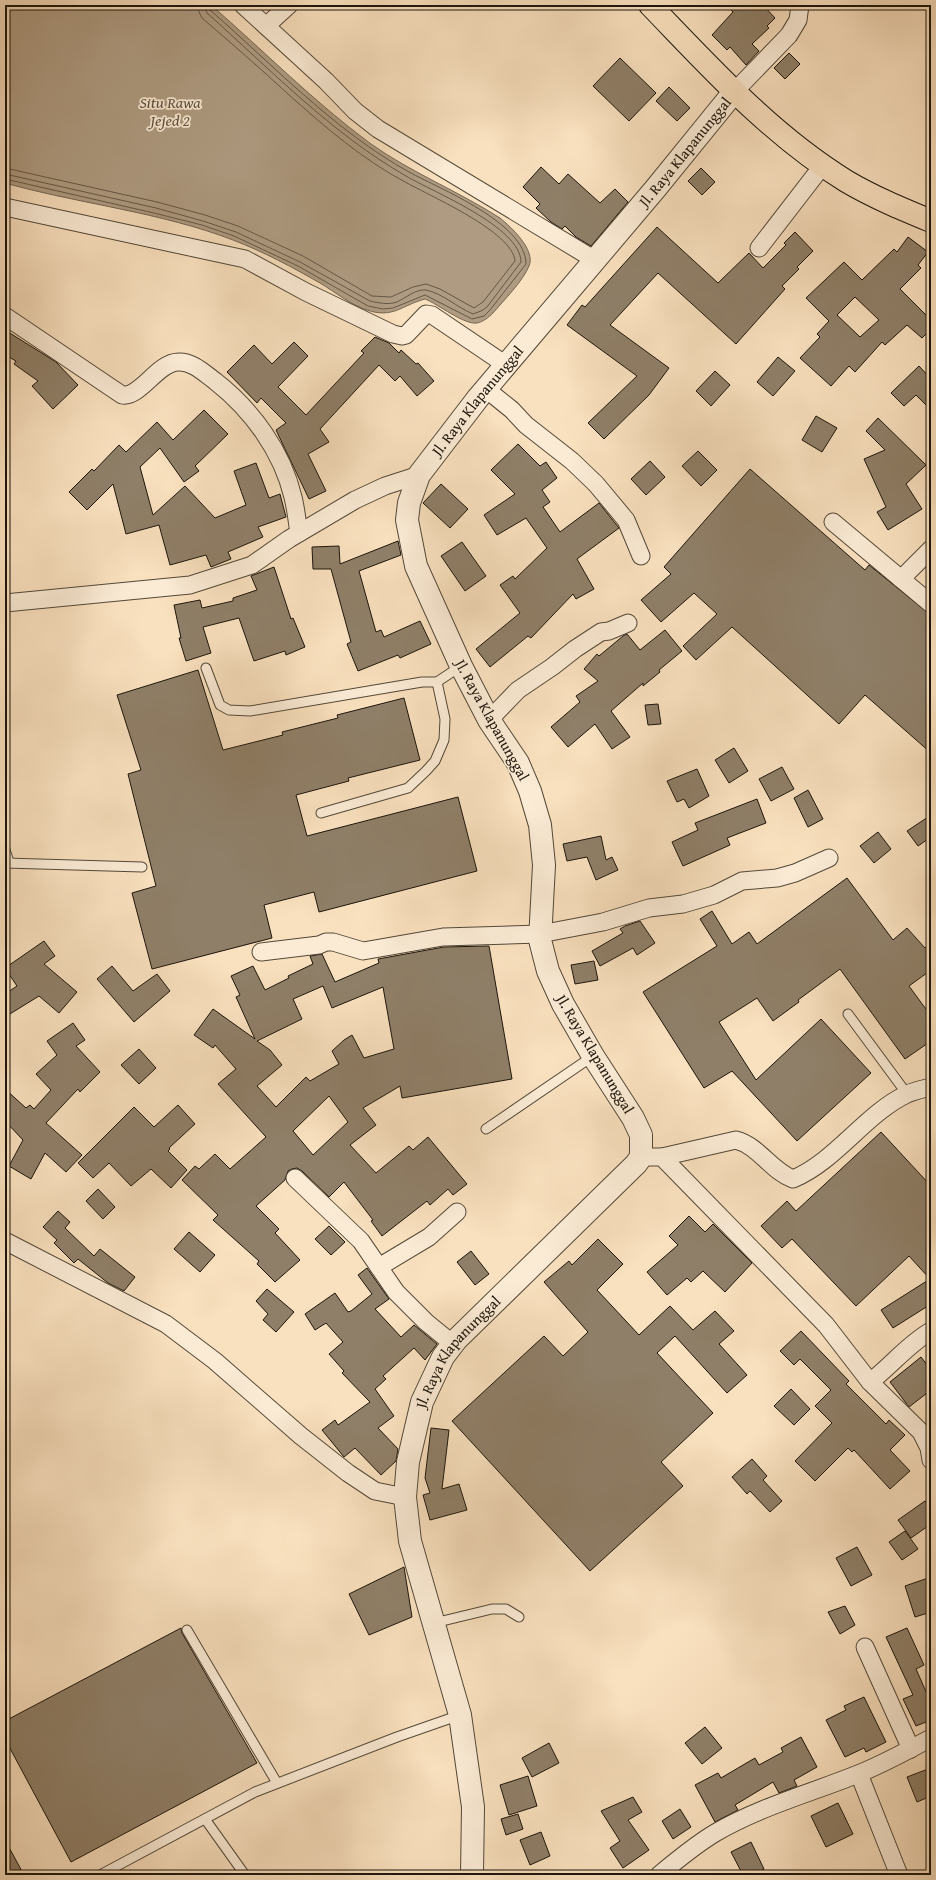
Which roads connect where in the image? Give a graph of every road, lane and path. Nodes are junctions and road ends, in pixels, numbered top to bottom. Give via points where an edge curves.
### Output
1 (243, 5) edge
2 (289, 5) edge
3 (650, 5) edge
4 (800, 5) edge
5 (266, 26) junction
6 (734, 92) junction
7 (823, 165) junction
8 (5, 207) edge
9 (931, 221) edge
10 (759, 248) dead end
11 (595, 260) junction
12 (5, 316) edge
13 (506, 365) junction
14 (486, 389) junction
15 (419, 475) junction
16 (833, 522) dead end
17 (299, 533) junction
18 (931, 549) edge
19 (641, 556) dead end
20 (901, 579) junction
21 (5, 603) edge
22 (931, 604) edge
23 (628, 623) dead end
24 (461, 666) junction
25 (206, 668) dead end
26 (437, 682) junction
27 (489, 720) junction
28 (321, 812) dead end
29 (5, 850) edge
30 (829, 858) dead end
31 (7, 862) edge
32 (142, 867) dead end
33 (540, 934) junction
34 (261, 952) dead end
35 (848, 1014) dead end
36 (593, 1056) junction
37 (931, 1087) edge
38 (907, 1094) junction
39 (486, 1129) dead end
40 (652, 1157) junction
41 (295, 1178) dead end
42 (457, 1212) dead end
43 (5, 1241) edge
44 (379, 1267) junction
45 (931, 1331) edge
46 (453, 1344) junction
47 (870, 1382) junction
48 (931, 1460) edge
49 (404, 1497) junction
50 (518, 1617) dead end
51 (433, 1624) junction
52 (187, 1630) dead end
53 (865, 1647) dead end
54 (460, 1715) junction
55 (931, 1738) edge
56 (911, 1749) junction
57 (859, 1774) junction
58 (277, 1783) junction
59 (205, 1819) junction
60 (100, 1875) edge
61 (245, 1875) edge
62 (472, 1875) edge
63 (659, 1875) edge
64 (899, 1875) edge

1 - 5 street
2 - 5 street
3 - 6 main road
4 - 6 street via 798,20 792,32
5 - 11 street via 355,111 378,129
6 - 7 main road via 764,120
6 - 11 street, Jl. Raya Klapanunggal
7 - 9 main road via 874,196
7 - 10 street
8 - 13 street via 245,258 306,292 393,334 406,335 426,314 432,315
11 - 13 street, Jl. Raya Klapanunggal
12 - 17 street via 122,395 132,393 172,363 188,364 200,370 229,392 250,414 274,448 293,497
13 - 14 street, Jl. Raya Klapanunggal
14 - 15 street, Jl. Raya Klapanunggal
14 - 19 street via 596,484 626,520
15 - 17 street via 355,500
15 - 24 street, Jl. Raya Klapanunggal via 409,503 407,520 410,543 416,566
16 - 20 street
17 - 21 street via 252,564 190,585
18 - 20 street
20 - 22 street
23 - 27 street via 601,632 575,648 518,690
24 - 26 lane
24 - 27 street, Jl. Raya Klapanunggal
25 - 26 lane via 220,705 229,710 250,711 422,682
26 - 28 lane via 445,719 444,740 435,761 408,788
27 - 33 street, Jl. Raya Klapanunggal via 518,763 540,825 544,865
29 - 31 lane
30 - 33 street via 777,878 742,881 714,895 683,904 649,908 603,922
31 - 32 lane
33 - 34 street via 443,937 363,951 326,942
33 - 36 street, Jl. Raya Klapanunggal via 548,972
35 - 38 lane
36 - 39 lane
36 - 40 street, Jl. Raya Klapanunggal via 633,1118
37 - 38 street
38 - 40 street via 888,1106 812,1169 793,1179 782,1175 752,1147 736,1140
40 - 46 street, Jl. Raya Klapanunggal via 636,1164 472,1322
40 - 47 street via 826,1325
41 - 44 street via 361,1241
42 - 44 street via 429,1237
43 - 49 street via 166,1324 215,1361 348,1474 375,1491
44 - 46 street via 396,1292
45 - 47 street via 923,1335
46 - 49 street, Jl. Raya Klapanunggal via 440,1364 422,1402 408,1462
47 - 48 street via 921,1432 929,1448
49 - 51 street, Jl. Raya Klapanunggal via 410,1541
50 - 51 lane via 506,1609 492,1609
51 - 54 street, Jl. Raya Klapanunggal
52 - 58 lane
53 - 56 street
54 - 58 lane
54 - 62 street, Jl. Raya Klapanunggal via 473,1807
55 - 56 street
56 - 57 street
57 - 63 street via 747,1817 693,1848
57 - 64 street
58 - 59 lane
59 - 60 lane
59 - 61 lane

